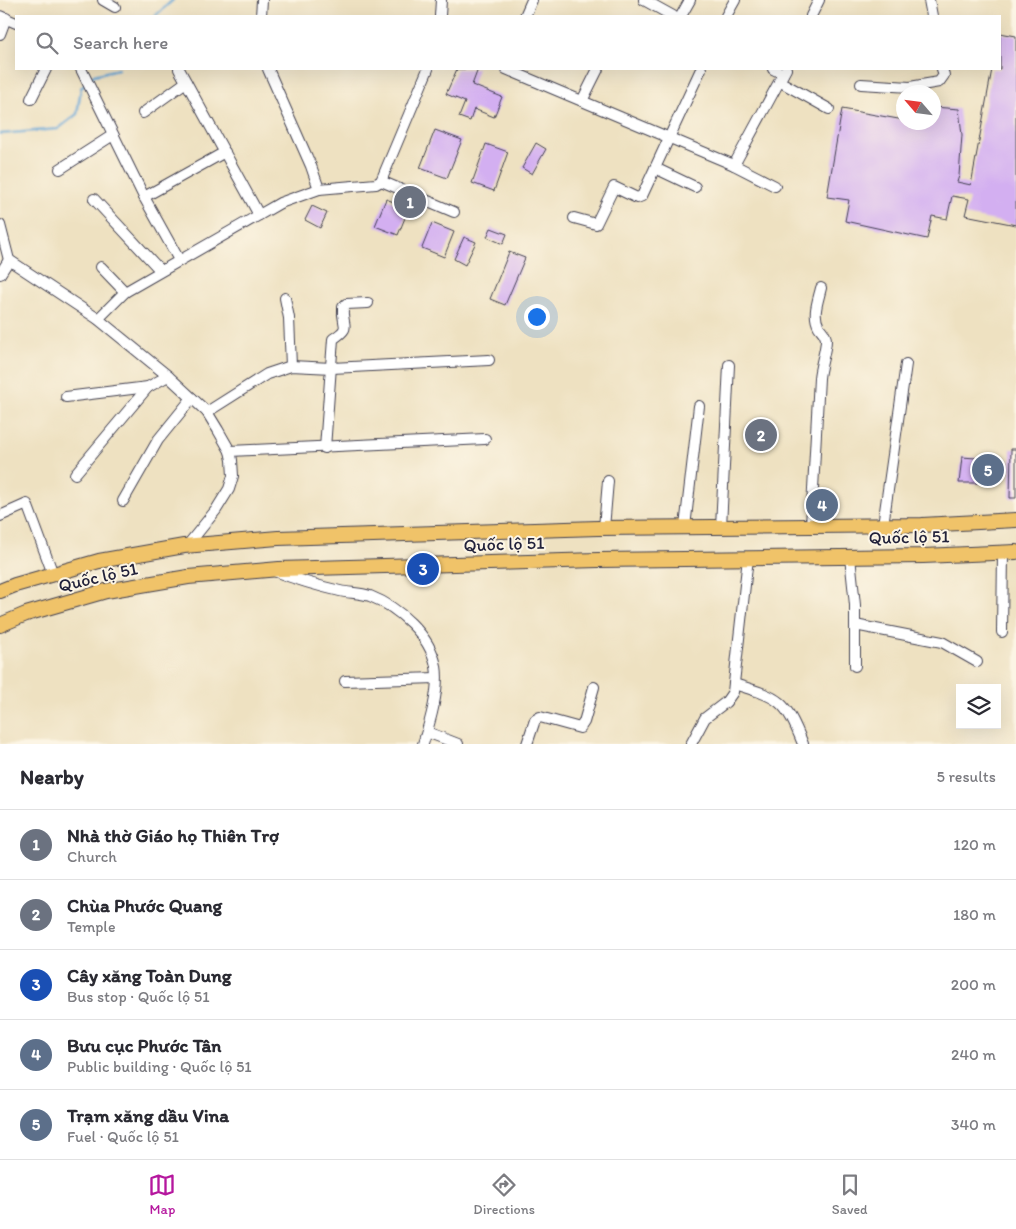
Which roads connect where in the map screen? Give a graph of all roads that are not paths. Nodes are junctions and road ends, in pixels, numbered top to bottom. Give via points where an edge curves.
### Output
1 (103, 0) edge
2 (262, 0) edge
3 (441, 0) edge
4 (532, 0) edge
5 (644, 0) edge
6 (690, 0) edge
7 (735, 0) edge
8 (819, 0) edge
9 (929, 0) edge
10 (115, 6) dead end
11 (261, 15) edge
12 (440, 15) edge
13 (525, 15) edge
14 (671, 15) edge
15 (682, 15) edge
16 (727, 15) edge
17 (812, 15) edge
18 (932, 15) edge
19 (3, 17) edge
20 (15, 23) edge
21 (0, 34) edge
22 (46, 70) edge
23 (179, 70) edge
24 (268, 70) edge
25 (428, 70) edge
26 (508, 70) edge
27 (598, 70) edge
28 (701, 70) edge
29 (942, 70) edge
30 (81, 71) edge
31 (783, 75) edge
32 (186, 82) junction
33 (861, 84) dead end
34 (31, 99) dead end
35 (582, 101) junction
36 (829, 109) dead end
37 (143, 114) dead end
38 (113, 135) junction
39 (668, 139) junction
40 (225, 152) junction
41 (734, 165) junction
42 (655, 168) junction
43 (60, 170) dead end
44 (381, 182) junction
45 (775, 186) dead end
46 (695, 187) dead end
47 (319, 189) junction
48 (144, 197) junction
49 (94, 199) dead end
50 (454, 212) dead end
51 (259, 216) junction
52 (574, 218) dead end
53 (0, 224) edge
54 (9, 260) junction
55 (179, 260) junction
56 (101, 267) dead end
57 (160, 270) junction
58 (0, 274) edge
59 (821, 288) dead end
60 (125, 292) junction
61 (286, 298) dead end
62 (368, 303) dead end
63 (98, 319) junction
64 (489, 360) dead end
65 (906, 364) dead end
66 (729, 365) dead end
67 (291, 366) junction
68 (332, 368) junction
69 (168, 376) junction
70 (148, 387) junction
71 (66, 397) dead end
72 (192, 398) junction
73 (699, 406) dead end
74 (207, 412) junction
75 (485, 439) dead end
76 (324, 448) junction
77 (230, 451) junction
78 (75, 474) dead end
79 (608, 481) dead end
80 (123, 501) dead end
81 (0, 516) edge
82 (1016, 520) edge
83 (883, 525) junction
84 (811, 526) junction
85 (685, 527) junction
86 (721, 527) junction
87 (604, 528) junction
88 (187, 546) junction
89 (1009, 552) edge
90 (850, 557) junction
91 (748, 558) junction
92 (271, 570) junction
93 (53, 574) junction
94 (0, 591) edge
95 (0, 625) edge
96 (855, 625) junction
97 (1002, 632) dead end
98 (977, 662) dead end
99 (855, 666) dead end
100 (436, 678) junction
101 (345, 681) dead end
102 (734, 684) junction
103 (594, 687) dead end
104 (427, 732) junction
105 (423, 744) edge
106 (458, 744) edge
107 (527, 744) edge
108 (690, 744) edge
109 (803, 744) edge

1 - 10 street
2 - 11 street
3 - 12 street
4 - 13 street
5 - 14 street
6 - 15 street
7 - 16 street
8 - 17 street
9 - 18 street
19 - 20 street
19 - 21 street
22 - 34 street
23 - 32 street
24 - 47 street
25 - 44 street
26 - 35 street
27 - 35 street
28 - 39 street
29 - 33 street via 944,75 939,82 900,87
30 - 38 street
31 - 36 street
31 - 41 street
32 - 37 street
32 - 40 street
35 - 39 street
38 - 43 street
38 - 48 street
39 - 41 street
39 - 42 street
40 - 48 street
40 - 51 street
41 - 45 street
42 - 46 street
42 - 52 street via 640,198 614,187 596,224
44 - 47 street
44 - 50 street
47 - 51 street via 280,203
48 - 55 street
49 - 57 street
51 - 55 street
53 - 54 street
54 - 58 street
54 - 63 street
55 - 57 street
56 - 60 street
57 - 60 street
59 - 84 street via 816,313 826,343 819,370
60 - 63 street
61 - 67 street
62 - 68 street via 343,307 345,330 331,344
63 - 69 street
64 - 68 street
65 - 83 street
66 - 86 street
67 - 68 street
67 - 74 street via 267,374
68 - 76 street
69 - 70 street
69 - 72 street
70 - 71 street
70 - 78 street
72 - 74 street
72 - 80 street via 158,440
73 - 85 street
74 - 77 street
75 - 76 street
76 - 77 street
77 - 88 street via 233,476 229,489
79 - 87 street
81 - 93 street via 27,504
82 - 83 highway, Quốc lộ 51
83 - 84 highway, Quốc lộ 51
84 - 86 highway, Quốc lộ 51
85 - 86 highway, Quốc lộ 51
85 - 87 highway, Quốc lộ 51
87 - 88 highway, Quốc lộ 51 via 278,538
88 - 93 highway, Quốc lộ 51 via 99,561
89 - 90 highway, Quốc lộ 51
89 - 97 street
90 - 91 highway, Quốc lộ 51
90 - 96 street
91 - 92 highway, Quốc lộ 51
91 - 102 street
92 - 95 highway, Quốc lộ 51 via 188,577 106,591 26,614
92 - 100 street via 340,591 369,596 394,609 425,641 436,665
93 - 94 highway, Quốc lộ 51
96 - 98 street via 942,642
96 - 99 street
100 - 101 street
100 - 104 street
102 - 108 street via 731,698 705,718
102 - 109 street via 779,700 792,716
103 - 107 street via 580,728 540,717 535,720
104 - 105 street
104 - 106 street

